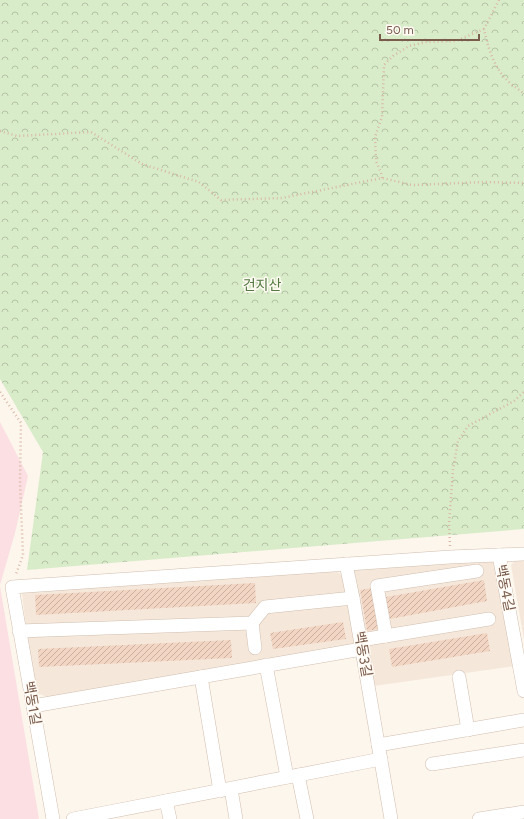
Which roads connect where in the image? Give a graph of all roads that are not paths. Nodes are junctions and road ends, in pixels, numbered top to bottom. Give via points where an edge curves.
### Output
1 (524, 554) edge
2 (498, 555) junction
3 (346, 564) junction
4 (477, 572) dead end
5 (353, 598) junction
6 (490, 619) dead end
7 (252, 622) junction
8 (19, 631) junction
9 (386, 636) junction
10 (361, 644) junction
11 (255, 648) dead end
12 (266, 665) junction
13 (201, 677) junction
14 (459, 677) dead end
15 (524, 691) edge
16 (33, 706) junction
17 (524, 720) edge
18 (468, 730) junction
19 (378, 745) junction
20 (524, 750) edge
21 (380, 759) junction
22 (432, 764) dead end
23 (293, 776) junction
24 (225, 790) junction
25 (166, 801) junction
26 (524, 812) edge
27 (96, 817) edge
28 (53, 819) edge
29 (73, 819) edge
30 (170, 819) edge
31 (236, 819) edge
32 (306, 819) edge
33 (391, 819) edge
34 (480, 819) edge

1 - 2 street
2 - 3 street
2 - 15 street, 백동4길
3 - 5 street, 백동3길
3 - 8 street, 백동1길 via 12,587
4 - 9 street via 377,586
5 - 7 street via 265,607
5 - 10 street, 백동3길
6 - 9 street
7 - 8 street
7 - 11 street
8 - 16 street, 백동1길
9 - 10 street
10 - 12 street
10 - 19 street, 백동3길
12 - 13 street
12 - 23 street
13 - 16 street
13 - 24 street
14 - 18 street
16 - 28 street, 백동1길
17 - 18 street
18 - 19 street
19 - 21 street, 백동3길
20 - 22 street
21 - 23 street
21 - 33 street, 백동3길
23 - 24 street
23 - 32 street
24 - 25 street
24 - 31 street
25 - 27 street
25 - 30 street
26 - 34 street
27 - 29 street

